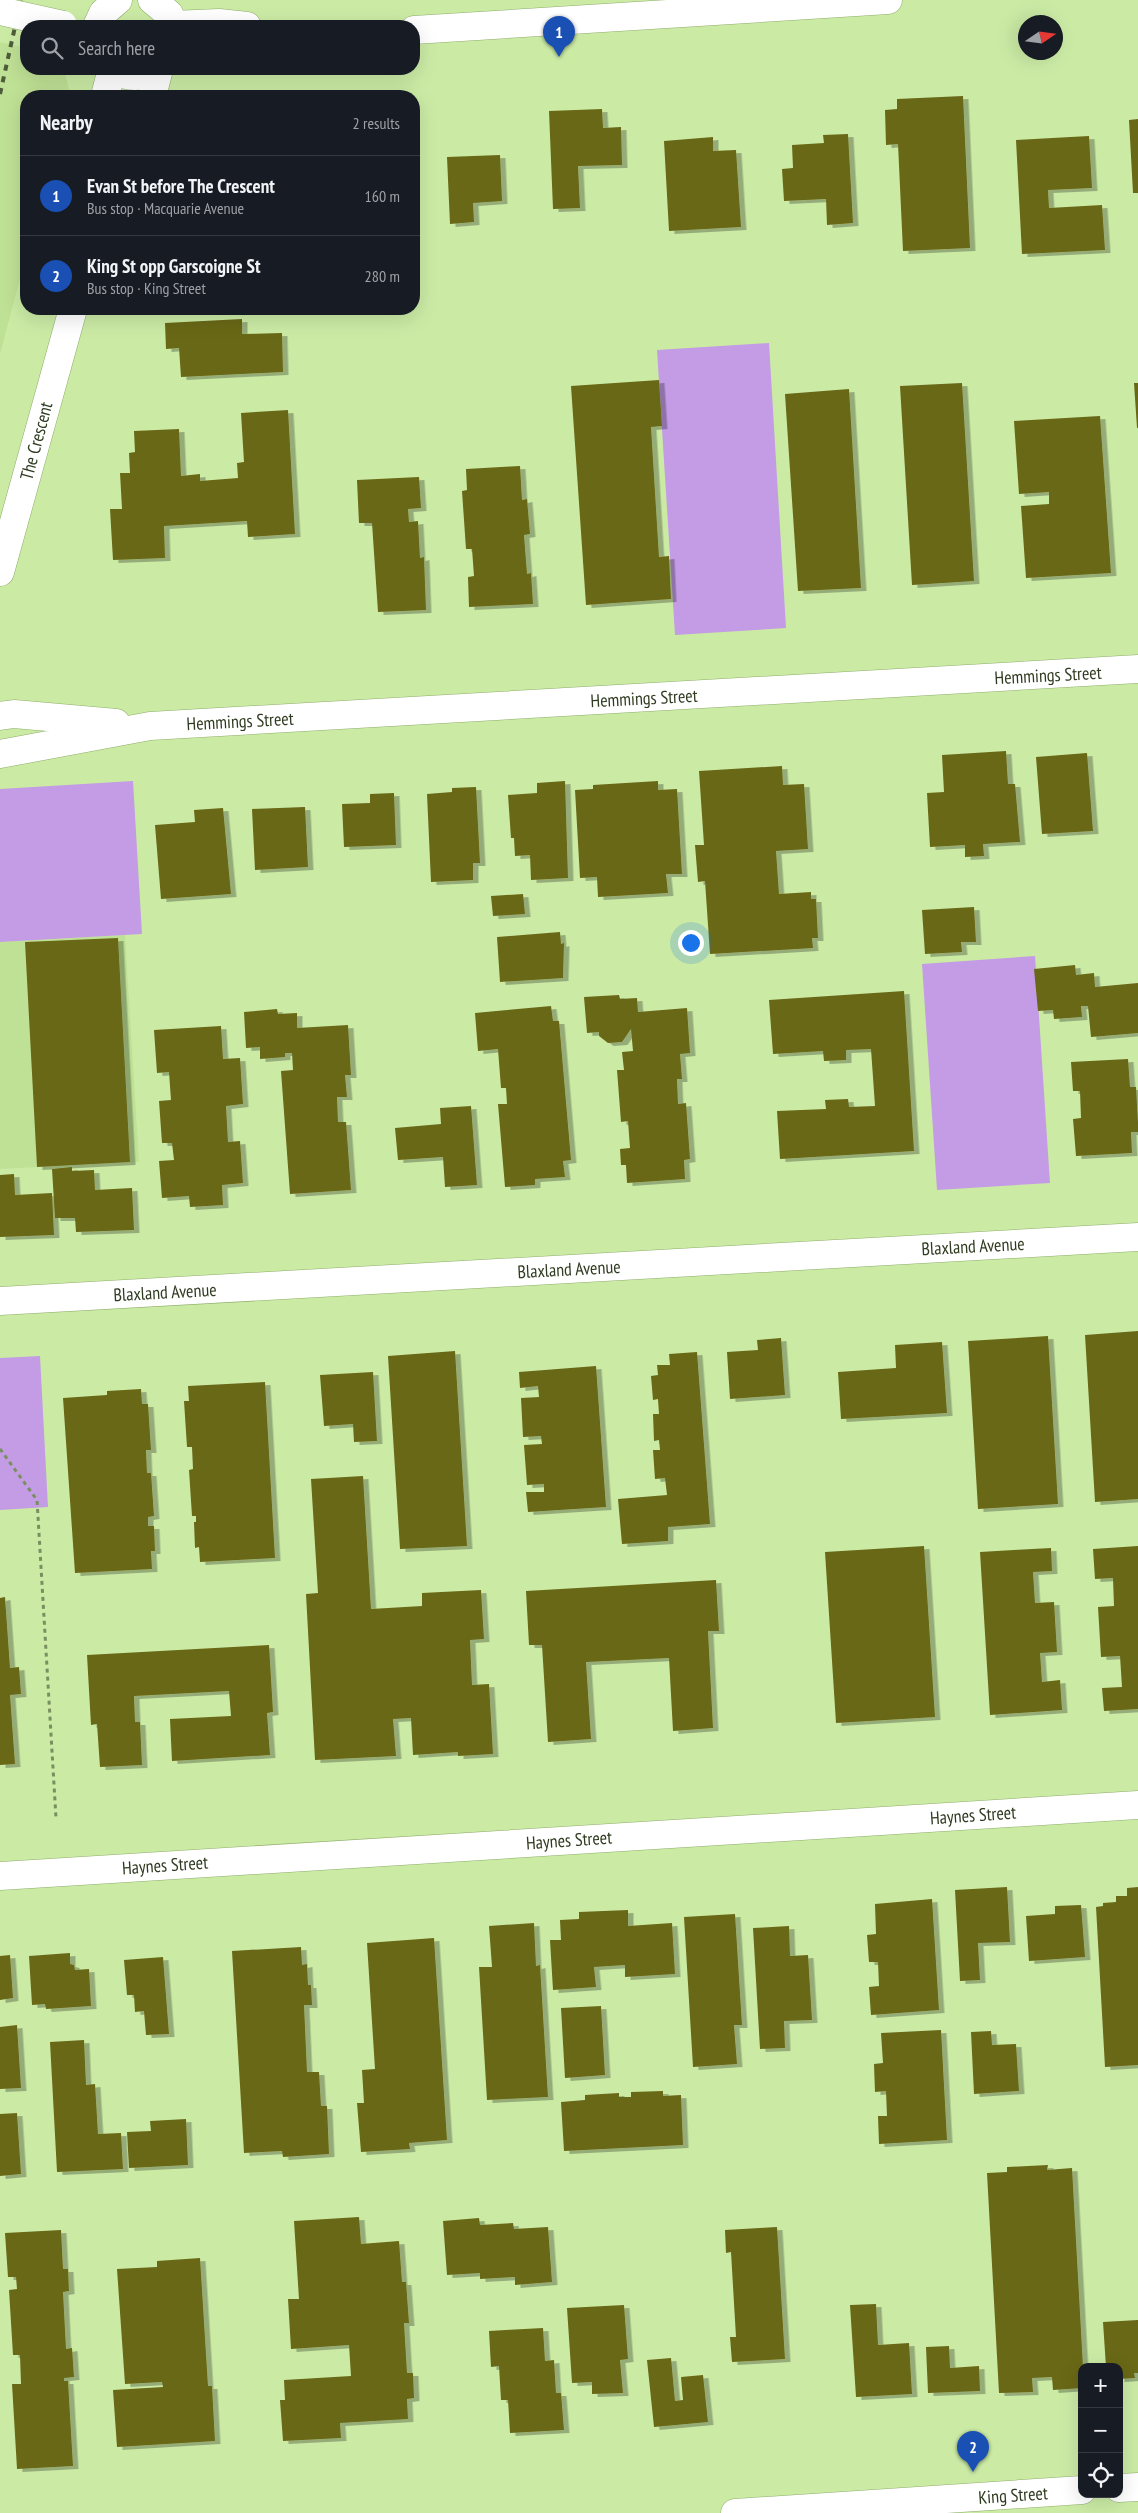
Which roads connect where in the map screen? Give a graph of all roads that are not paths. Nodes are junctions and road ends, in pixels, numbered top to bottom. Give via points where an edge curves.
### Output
1 (118, 0) edge
2 (152, 0) edge
3 (888, 0) edge
4 (0, 11) edge
5 (39, 20) edge
6 (100, 20) edge
7 (171, 20) edge
8 (420, 30) edge
9 (110, 75) edge
10 (127, 75) edge
11 (140, 75) edge
12 (157, 75) edge
13 (107, 90) edge
14 (154, 90) edge
15 (71, 315) edge
16 (0, 572) edge
17 (1138, 669) edge
18 (0, 716) edge
19 (150, 726) junction
20 (0, 754) edge
21 (1138, 1237) edge
22 (0, 1301) edge
23 (1138, 1805) edge
24 (0, 1876) edge
25 (1138, 2487) edge
26 (1123, 2488) edge
27 (1078, 2490) edge
28 (849, 2509) edge
29 (735, 2513) edge

1 - 6 street via 103,12
2 - 7 street via 162,6
3 - 8 street
4 - 5 street, bridge
9 - 13 street
10 - 11 street
12 - 14 street
15 - 16 street, The Crescent
17 - 19 street, Hemmings Street
18 - 19 street, Hemmings Street via 14,714
19 - 20 street, Hemmings Street
21 - 22 street, Blaxland Avenue
23 - 24 street, Haynes Street
25 - 26 street
27 - 28 street, King Street
28 - 29 street, King Street

